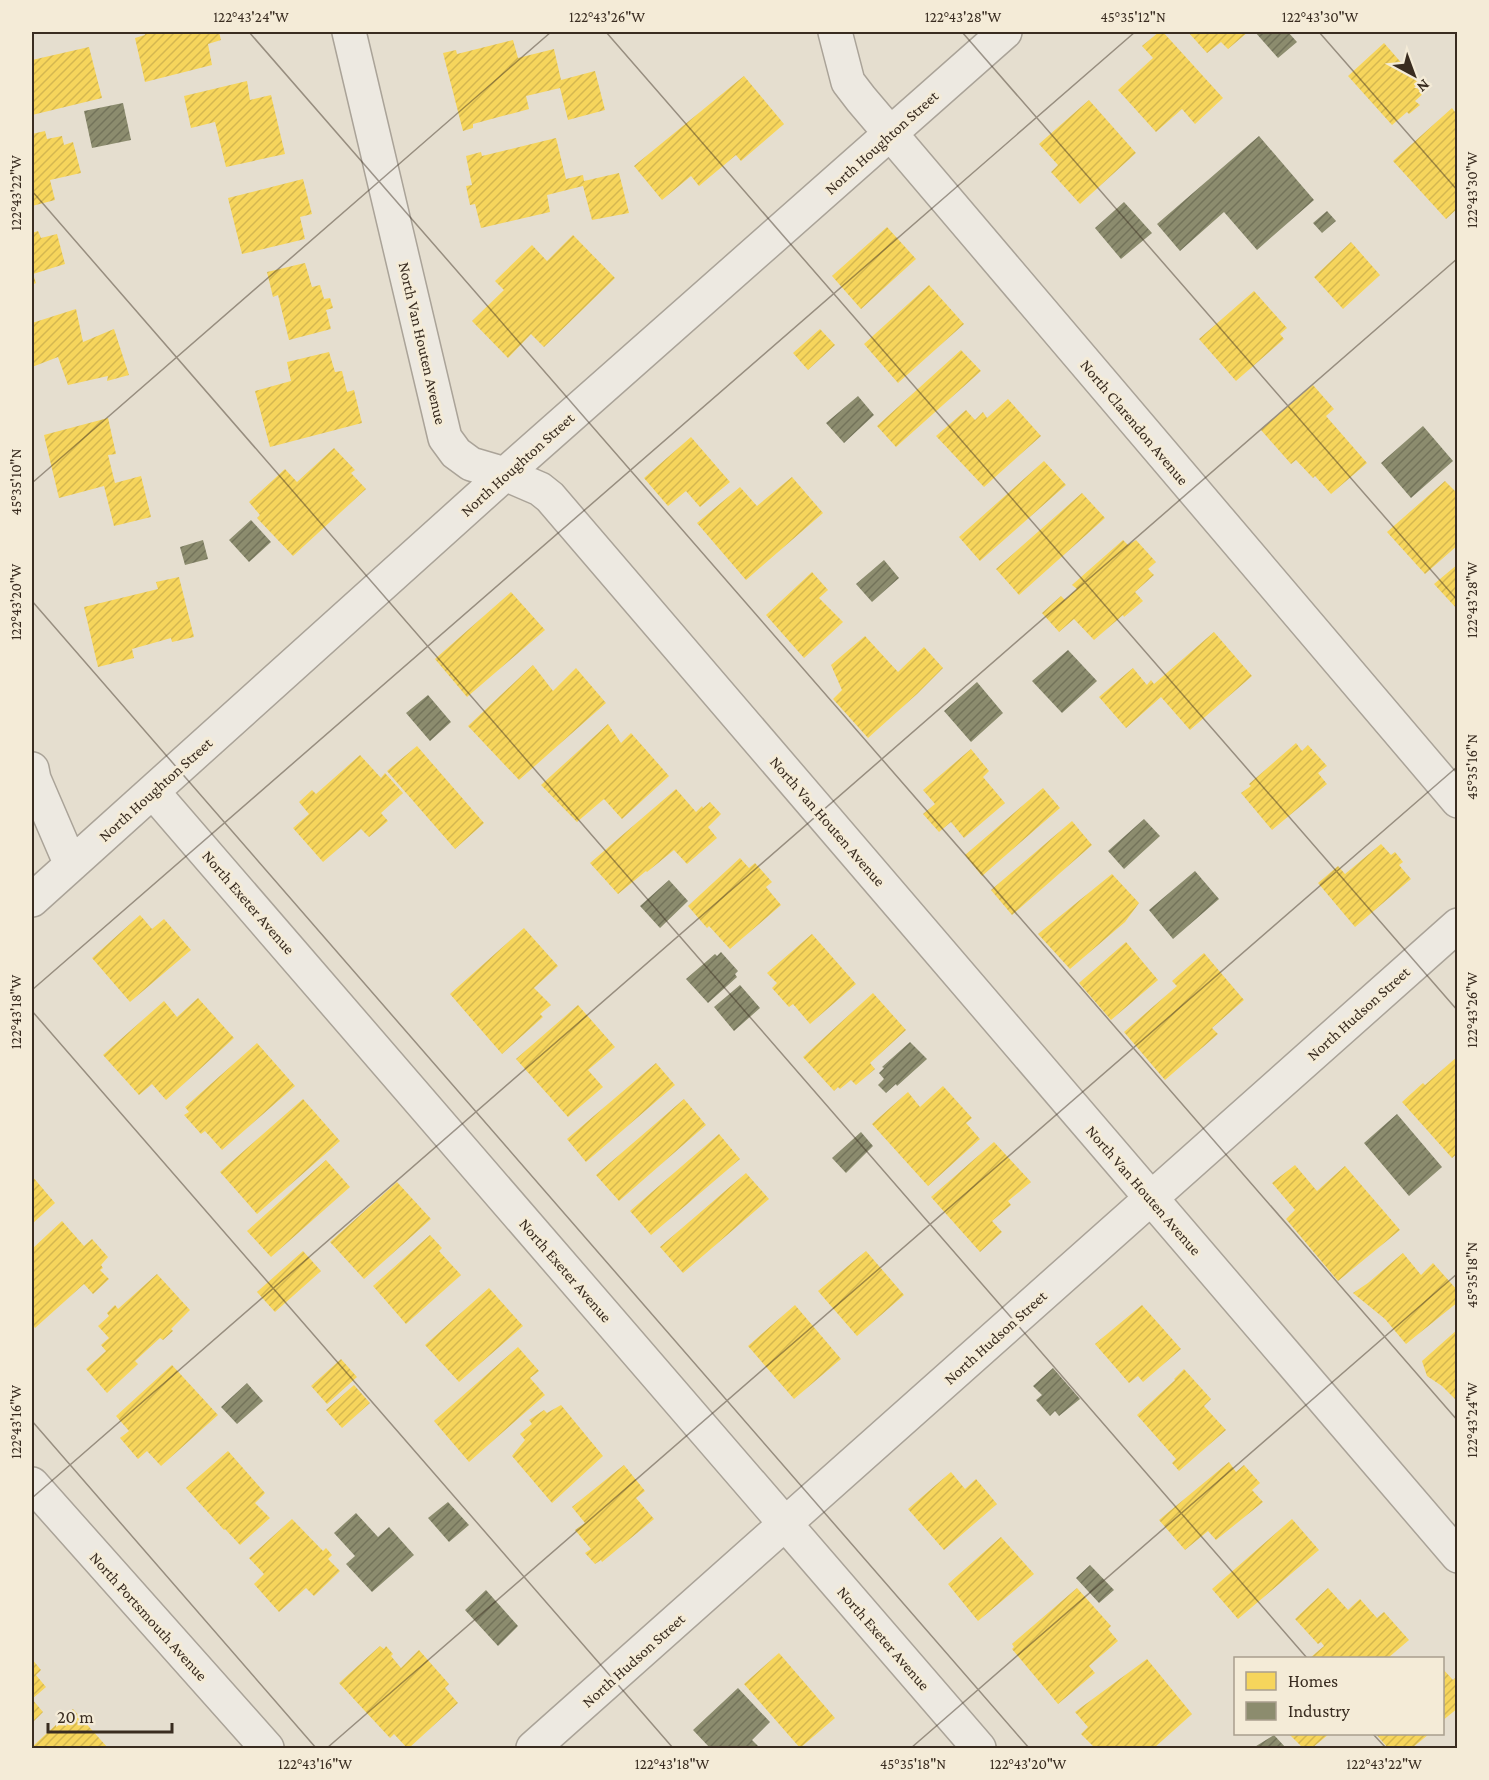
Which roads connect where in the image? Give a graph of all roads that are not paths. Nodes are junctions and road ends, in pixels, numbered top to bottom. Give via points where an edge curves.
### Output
1 (348, 32) edge
2 (835, 32) edge
3 (1005, 32) edge
4 (890, 134) junction
5 (505, 474) junction
6 (32, 769) edge
7 (153, 792) junction
8 (1458, 801) edge
9 (71, 865) junction
10 (32, 900) edge
11 (1458, 925) edge
12 (1150, 1198) junction
13 (32, 1484) edge
14 (785, 1524) junction
15 (1458, 1556) edge
16 (267, 1749) edge
17 (533, 1749) edge
18 (979, 1749) edge

1 - 5 street, North Van Houten Avenue via 446,438 456,453 471,464
2 - 4 street, North Clarendon Avenue via 848,82
3 - 4 street, North Houghton Street
4 - 5 street, North Houghton Street
4 - 8 street, North Clarendon Avenue
5 - 7 street, North Houghton Street
5 - 12 street, North Van Houten Avenue via 550,497
6 - 9 street
7 - 9 street, North Houghton Street
7 - 14 street, North Exeter Avenue
9 - 10 street, North Houghton Street
11 - 12 street, North Hudson Street
12 - 14 street, North Hudson Street
12 - 15 street, North Van Houten Avenue
13 - 16 street, North Portsmouth Avenue
14 - 17 street, North Hudson Street
14 - 18 street, North Exeter Avenue

